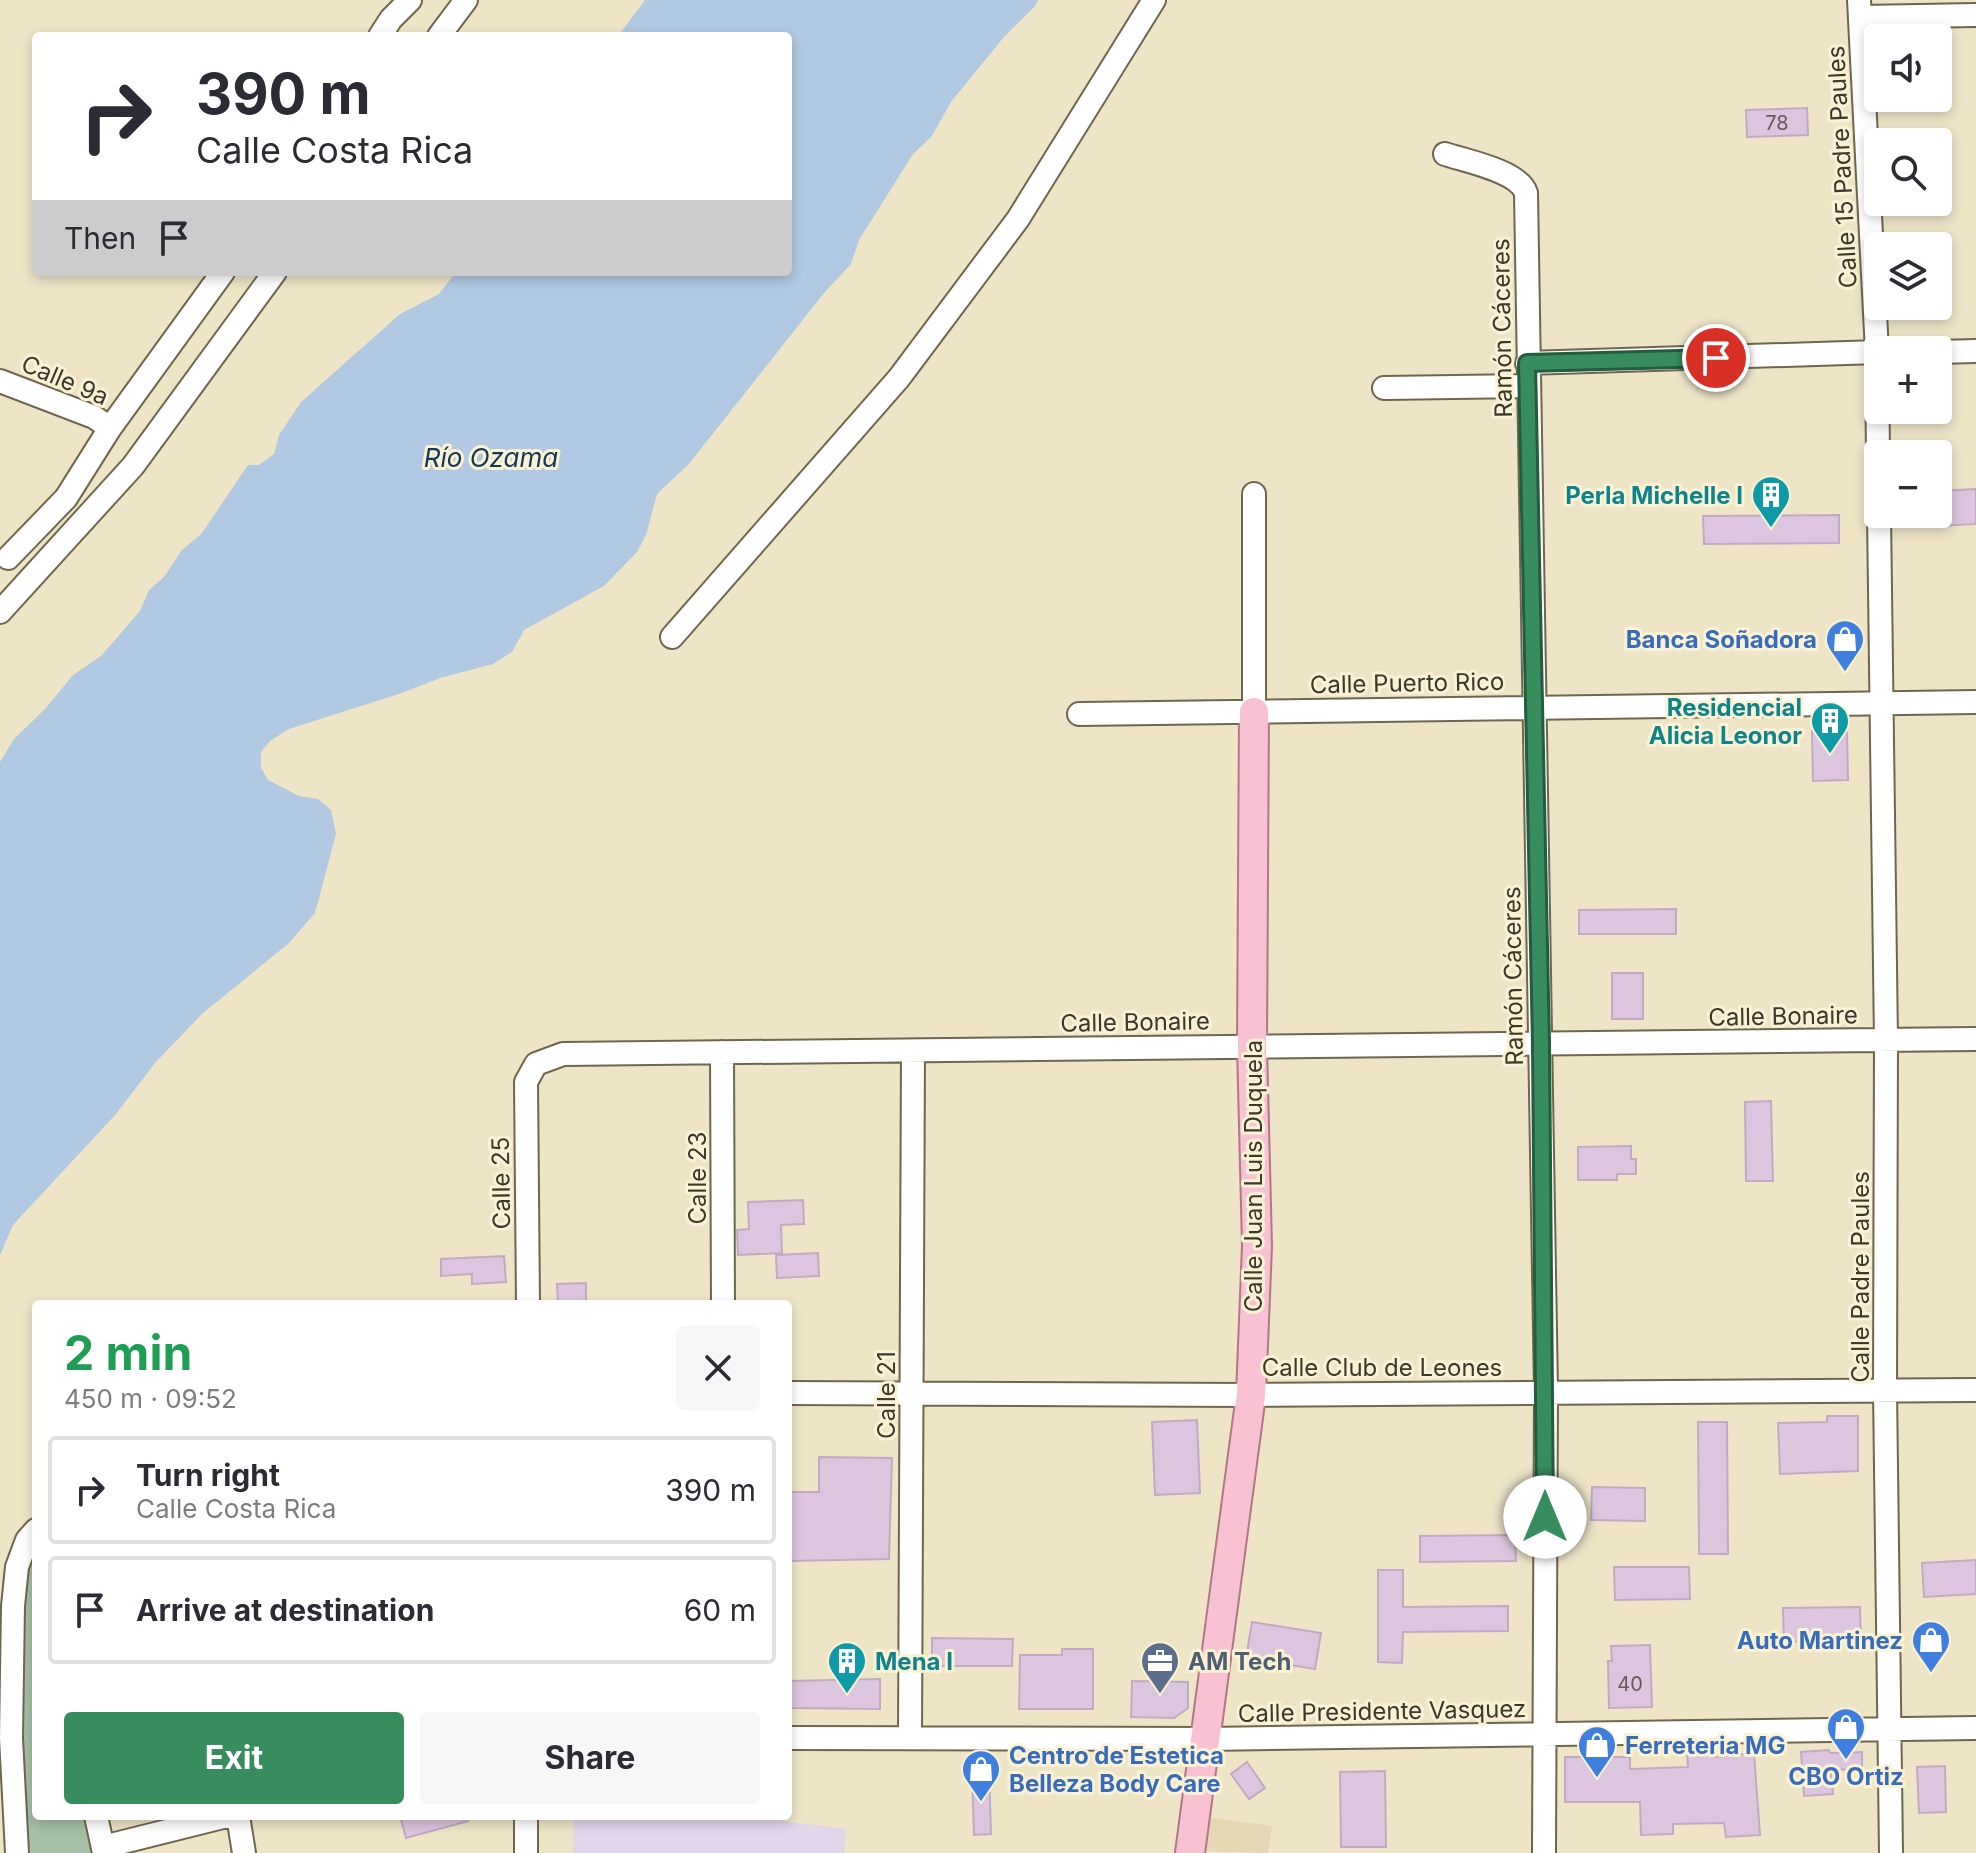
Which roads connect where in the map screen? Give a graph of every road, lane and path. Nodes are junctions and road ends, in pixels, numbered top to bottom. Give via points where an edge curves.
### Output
1 (410, 0) edge
2 (466, 0) edge
3 (1154, 0) edge
4 (1860, 9) edge
5 (1976, 15) edge
6 (385, 18) edge
7 (442, 32) edge
8 (1445, 154) dead end
9 (220, 276) edge
10 (272, 276) edge
11 (1876, 336) edge
12 (1976, 351) edge
13 (1864, 352) edge
14 (1952, 352) edge
15 (1527, 363) junction
16 (0, 381) edge
17 (1528, 386) junction
18 (1384, 388) dead end
19 (110, 428) junction
20 (1254, 494) dead end
21 (1879, 528) edge
22 (8, 558) dead end
23 (0, 612) edge
24 (672, 637) dead end
25 (1881, 702) junction
26 (1976, 702) edge
27 (1533, 707) junction
28 (1254, 712) junction
29 (1079, 714) dead end
30 (1976, 1039) edge
31 (1886, 1041) junction
32 (1541, 1044) junction
33 (1252, 1046) junction
34 (722, 1052) junction
35 (913, 1052) junction
36 (536, 1064) joint
37 (528, 1300) edge
38 (723, 1300) edge
39 (1885, 1390) junction
40 (1976, 1390) edge
41 (1546, 1392) junction
42 (792, 1393) edge
43 (912, 1395) junction
44 (1251, 1395) junction
45 (32, 1534) edge
46 (1890, 1728) junction
47 (1976, 1728) edge
48 (1543, 1734) junction
49 (792, 1738) edge
50 (910, 1738) junction
51 (1206, 1739) junction
52 (97, 1820) edge
53 (212, 1820) edge
54 (239, 1820) edge
55 (526, 1820) edge
56 (103, 1850) edge
57 (17, 1853) edge
58 (244, 1853) edge
59 (526, 1853) edge
60 (1190, 1853) edge
61 (1544, 1853) edge
62 (1891, 1853) edge

1 - 6 street
2 - 7 street
3 - 24 street via 1018,219 899,378
4 - 5 street
4 - 11 street, Calle 15 Padre Paules
8 - 15 street, Ramón Cáceres via 1523,184
9 - 19 street
10 - 23 street via 133,466
12 - 14 street
13 - 15 street
15 - 17 street, Ramón Cáceres
16 - 19 street, Calle 9a
17 - 18 street
17 - 27 street, Ramón Cáceres
19 - 22 street via 66,498
20 - 28 street, Calle Juan Luis Duquela
21 - 25 street
25 - 26 street, Calle Puerto Rico
25 - 27 street, Calle Puerto Rico
25 - 31 street, Calle Padre Paules
27 - 28 street, Calle Puerto Rico
27 - 32 street, Ramón Cáceres
28 - 29 street, Calle Puerto Rico
28 - 33 main road, Calle Juan Luis Duquela
30 - 31 street, Calle Bonaire
31 - 32 street, Calle Bonaire
31 - 39 street, Calle Padre Paules
32 - 33 street, Calle Bonaire
32 - 41 street, Ramón Cáceres
33 - 35 street, Calle Bonaire
33 - 44 main road, Calle Juan Luis Duquela via 1257,1246
34 - 35 street, Calle Bonaire
34 - 36 street, Calle Bonaire via 563,1054
34 - 38 street, Calle 23
35 - 43 street, Calle 21
36 - 37 street, Calle 25 via 526,1082
39 - 40 street, Calle Club de Leones
39 - 41 street, Calle Club de Leones
39 - 46 street, Calle Padre Paules
41 - 44 street, Calle Club de Leones
41 - 48 street, Ramón Cáceres
42 - 43 street, Calle Club de Leones
43 - 44 street, Calle Club de Leones
43 - 50 street, Calle 21
44 - 51 main road, Calle Juan Luis Duquela
45 - 57 street via 17,1567 13,1606 11,1738
46 - 47 street, Calle Presidente Vasquez
46 - 48 street, Calle Presidente Vasquez
46 - 62 street, Calle Padre Paules
48 - 51 street, Calle Presidente Vasquez
48 - 61 street, Ramón Cáceres
49 - 50 street, Calle Presidente Vasquez
50 - 51 street, Calle Presidente Vasquez
51 - 60 main road, Calle Juan Luis Duquela
52 - 56 street
53 - 56 street
54 - 58 street
55 - 59 street

